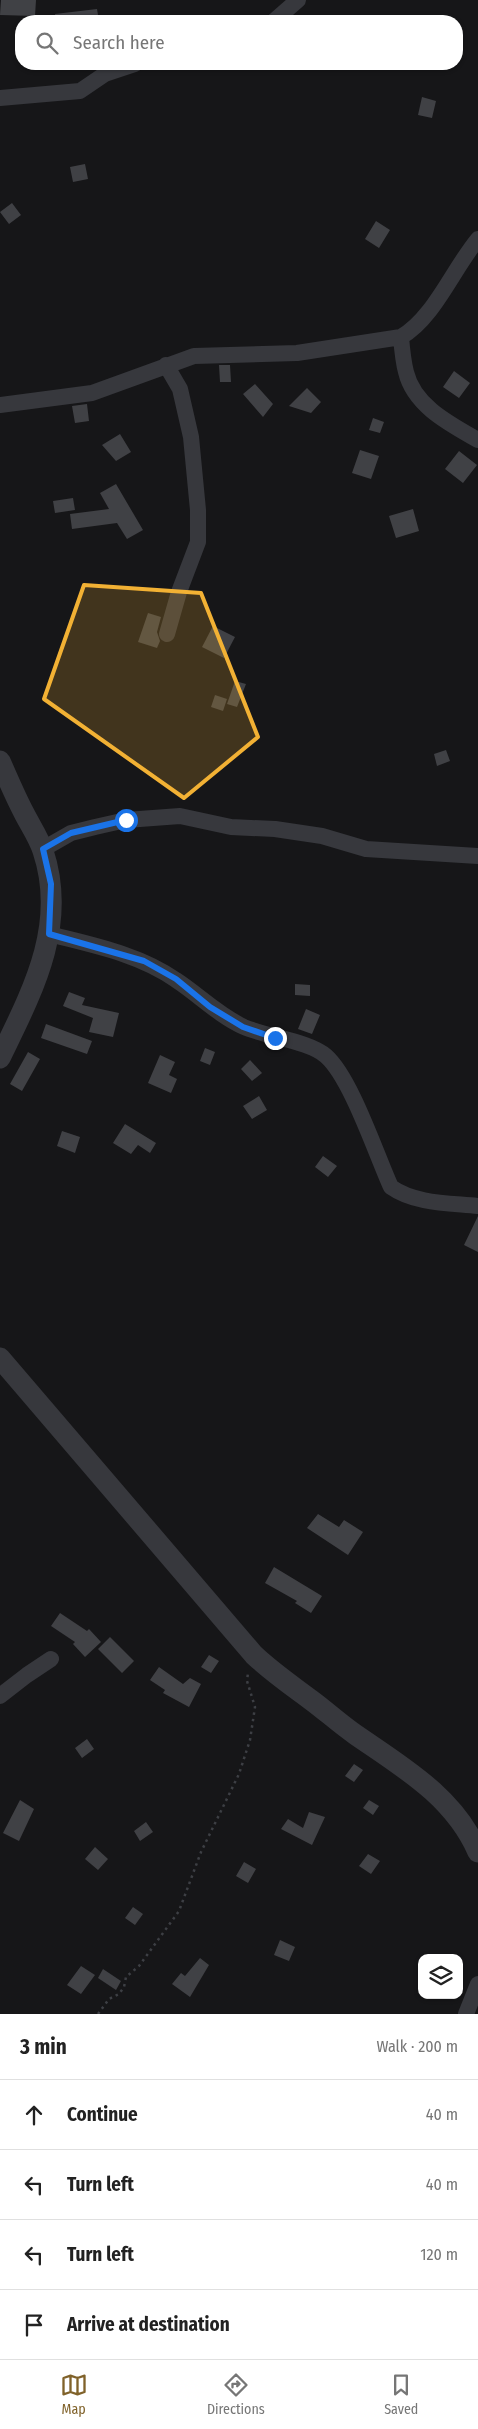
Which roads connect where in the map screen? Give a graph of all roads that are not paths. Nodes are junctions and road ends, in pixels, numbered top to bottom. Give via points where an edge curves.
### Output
1 (298, 0) edge
2 (281, 15) edge
3 (117, 70) edge
4 (0, 98) edge
5 (478, 239) edge
6 (401, 337) junction
7 (166, 365) junction
8 (0, 405) edge
9 (478, 440) edge
10 (167, 634) dead end
11 (0, 761) edge
12 (43, 849) junction
13 (478, 856) edge
14 (49, 934) junction
15 (0, 1058) edge
16 (478, 1206) edge
17 (0, 1358) edge
18 (51, 1659) dead end
19 (0, 1696) edge
20 (478, 1852) edge
21 (478, 1984) edge
22 (466, 2014) edge

1 - 2 street
3 - 4 street via 80,91
5 - 6 street via 412,331
6 - 7 street via 296,353 194,356
6 - 9 street via 406,373 416,396 449,423
7 - 8 street via 92,393
7 - 10 street via 180,390 191,437 198,510 198,542
11 - 12 street
12 - 13 street via 71,833 95,827 126,820 180,816 231,827 322,836 366,849
12 - 14 street via 51,884
14 - 15 street via 36,984
14 - 16 street via 144,961 176,979 210,1007 243,1027 309,1046 325,1055 339,1072 390,1187 423,1200
17 - 20 street via 254,1655 273,1673 356,1735 390,1756 430,1789 460,1820
18 - 19 street
21 - 22 street

